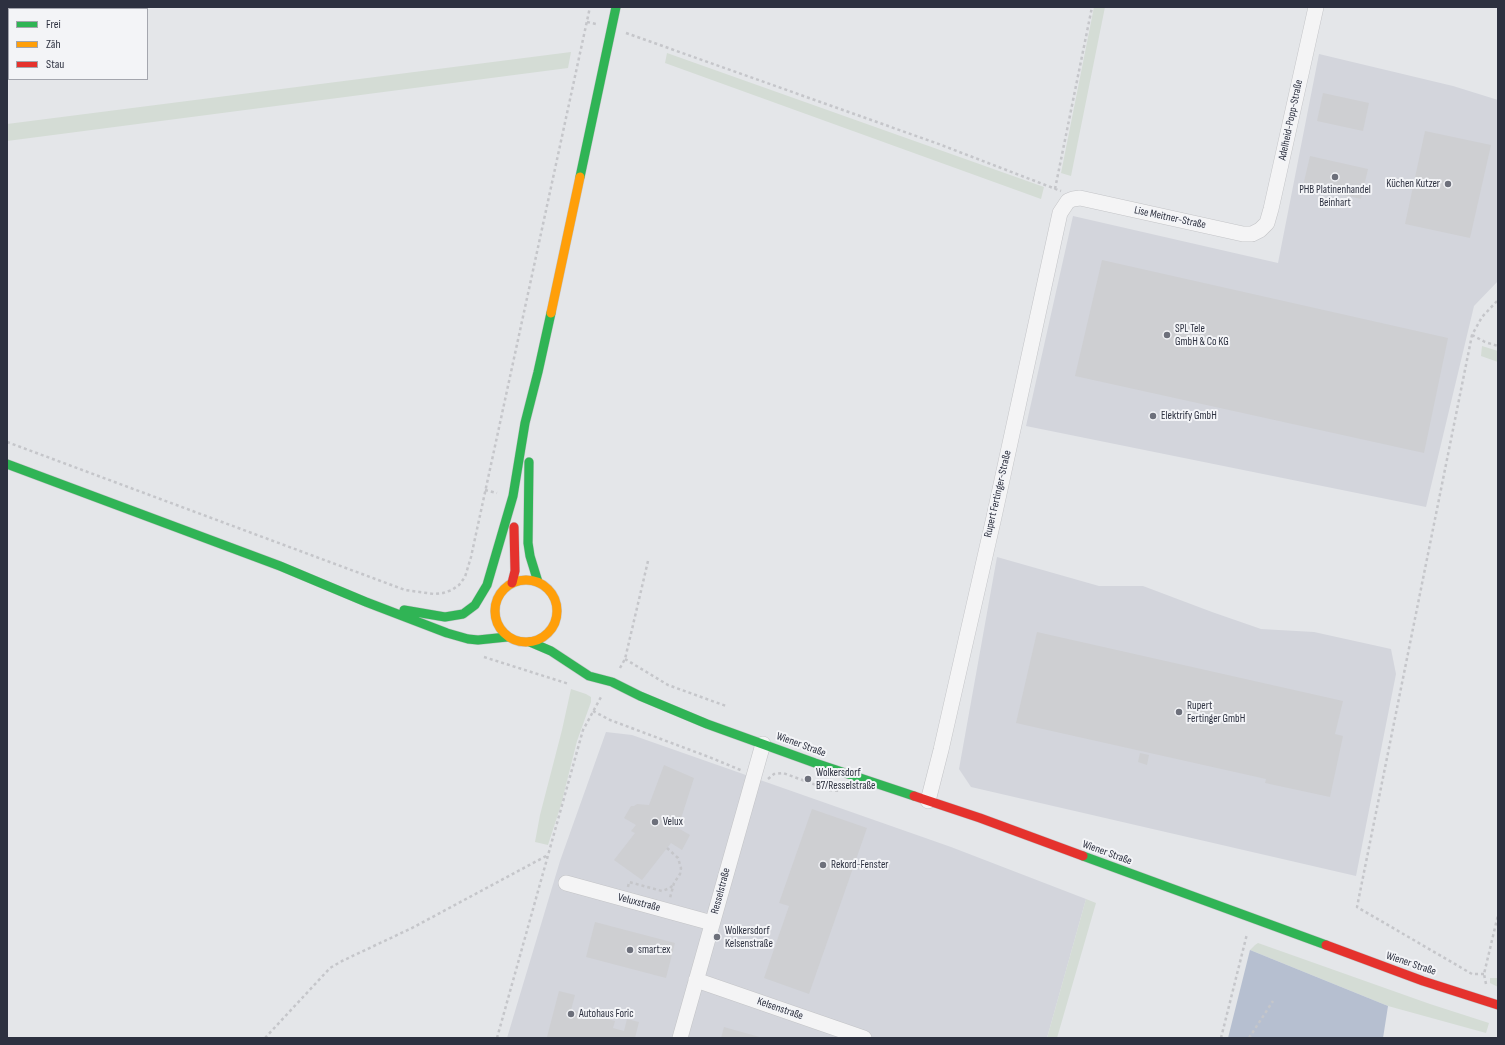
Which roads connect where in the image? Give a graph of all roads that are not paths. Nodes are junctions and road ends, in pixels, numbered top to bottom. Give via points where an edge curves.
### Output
1 (616, 7) edge
2 (1316, 7) edge
3 (1074, 199) joint
4 (1260, 230) joint
5 (538, 372) junction
6 (7, 464) edge
7 (513, 496) junction
8 (512, 582) junction
9 (538, 582) junction
10 (366, 602) junction
11 (494, 610) junction
12 (487, 618) dead end
13 (555, 623) junction
14 (466, 629) dead end
15 (447, 633) junction
16 (560, 634) dead end
17 (507, 637) junction
18 (530, 642) junction
19 (603, 671) dead end
20 (612, 682) junction
21 (762, 744) junction
22 (928, 801) junction
23 (566, 883) dead end
24 (712, 923) junction
25 (696, 980) junction
26 (1498, 1005) edge
27 (680, 1038) edge
28 (864, 1038) edge

1 - 5 main road
2 - 4 street, Adelheid-Popp-Straße via 1271,209 1266,223
3 - 4 street, Lise Meitner-Straße via 1243,234 1252,234
3 - 22 street, Rupert Fertinger-Straße via 1064,206 1060,213
5 - 7 main road via 524,430
5 - 9 main road via 530,451 528,543
6 - 10 main road via 280,566
7 - 8 main road via 516,570
7 - 10 main road via 487,585 470,610 463,614 444,617
8 - 9 main road
8 - 11 main road via 497,597
9 - 13 main road via 549,590 556,602
10 - 15 main road
11 - 12 main road
11 - 17 main road via 497,624
13 - 16 main road
13 - 18 main road via 543,637
14 - 15 main road
15 - 17 main road via 478,640
17 - 18 main road
18 - 20 main road via 551,651 589,676
19 - 20 main road
20 - 21 main road, Wiener Straße via 707,724
21 - 22 main road, Wiener Straße
21 - 24 street, Resselstraße
22 - 26 main road, Wiener Straße via 1423,981
23 - 24 street, Veluxstraße
24 - 25 street, Resselstraße
25 - 27 street, Resselstraße
25 - 28 street, Kelsenstraße

